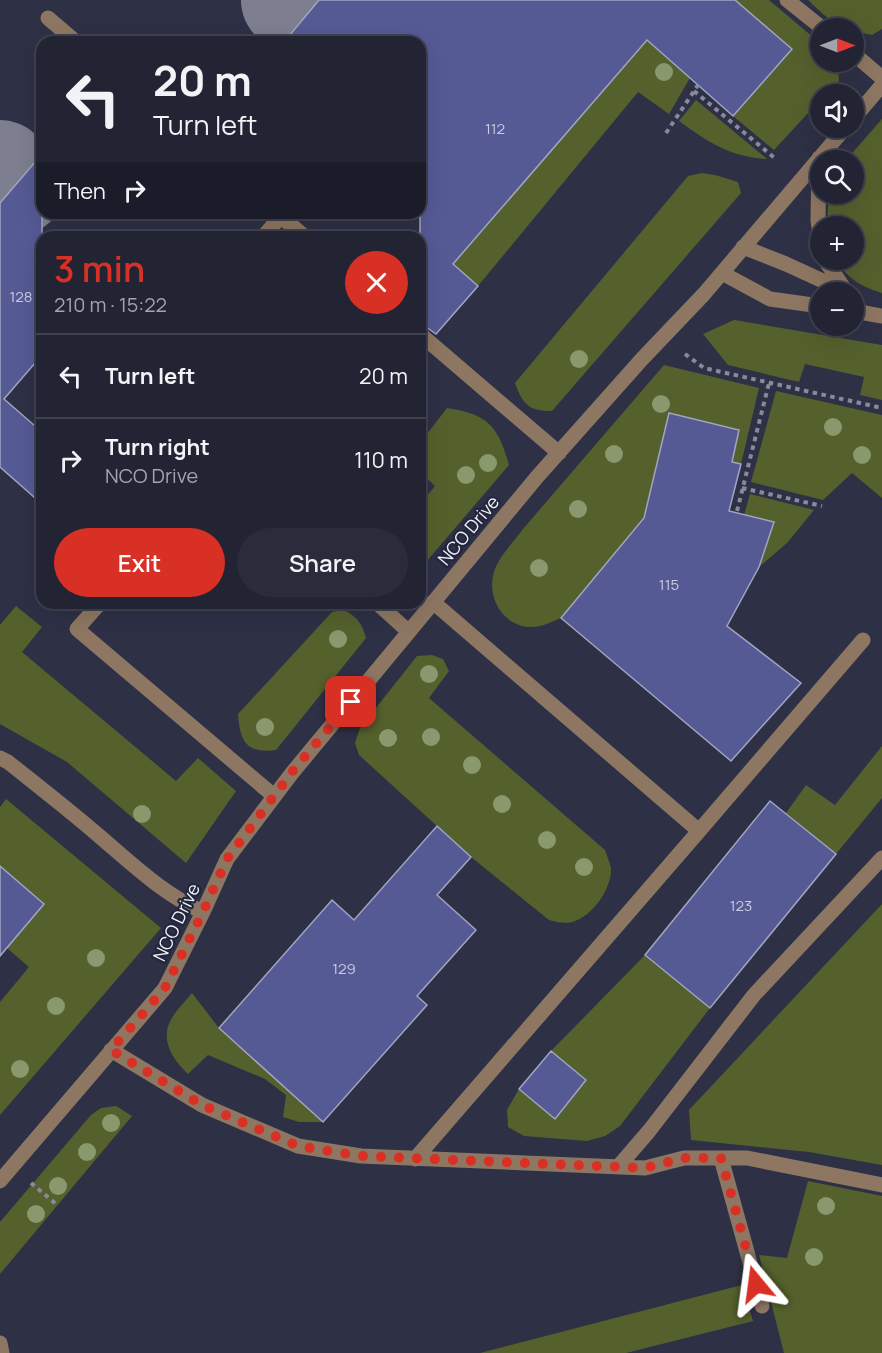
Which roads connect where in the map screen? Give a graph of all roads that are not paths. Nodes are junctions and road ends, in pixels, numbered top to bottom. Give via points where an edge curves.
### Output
1 (787, 0) edge
2 (48, 18) dead end
3 (810, 18) edge
4 (69, 36) edge
5 (864, 63) edge
6 (882, 78) edge
7 (882, 85) edge
8 (864, 106) edge
9 (836, 138) edge
10 (826, 150) edge
11 (810, 169) edge
12 (284, 219) edge
13 (298, 231) edge
14 (743, 248) junction
15 (722, 273) junction
16 (825, 282) edge
17 (810, 305) edge
18 (864, 310) edge
19 (882, 316) edge
20 (426, 339) edge
21 (559, 453) junction
22 (433, 602) junction
23 (95, 609) edge
24 (384, 609) edge
25 (409, 632) junction
26 (863, 640) dead end
27 (0, 758) edge
28 (274, 796) junction
29 (699, 831) junction
30 (882, 858) edge
31 (203, 912) junction
32 (111, 1050) junction
33 (721, 1158) junction
34 (416, 1159) junction
35 (618, 1167) junction
36 (0, 1180) edge
37 (882, 1185) edge
38 (762, 1306) dead end
39 (0, 1343) edge
40 (2, 1353) edge

1 - 3 lane
2 - 4 lane
5 - 6 lane
7 - 8 lane
9 - 10 lane, NCO Drive
11 - 14 lane, NCO Drive
12 - 13 lane
14 - 15 lane, NCO Drive
14 - 16 lane
15 - 17 lane via 770,299
15 - 21 lane, NCO Drive
18 - 19 lane
20 - 21 lane
21 - 22 lane, NCO Drive
22 - 25 lane, NCO Drive
22 - 29 lane
23 - 28 lane via 77,629
24 - 25 lane
25 - 28 lane, NCO Drive
26 - 29 lane
27 - 31 lane via 55,798 149,879 182,903
28 - 31 lane, NCO Drive via 227,859
29 - 34 lane
30 - 35 lane via 753,995
31 - 32 lane, NCO Drive via 165,988
32 - 34 lane via 202,1105 298,1146 361,1156
32 - 36 lane, NCO Drive
33 - 35 lane via 684,1158 645,1168
33 - 37 lane via 747,1158
33 - 38 lane
34 - 35 lane
39 - 40 lane

